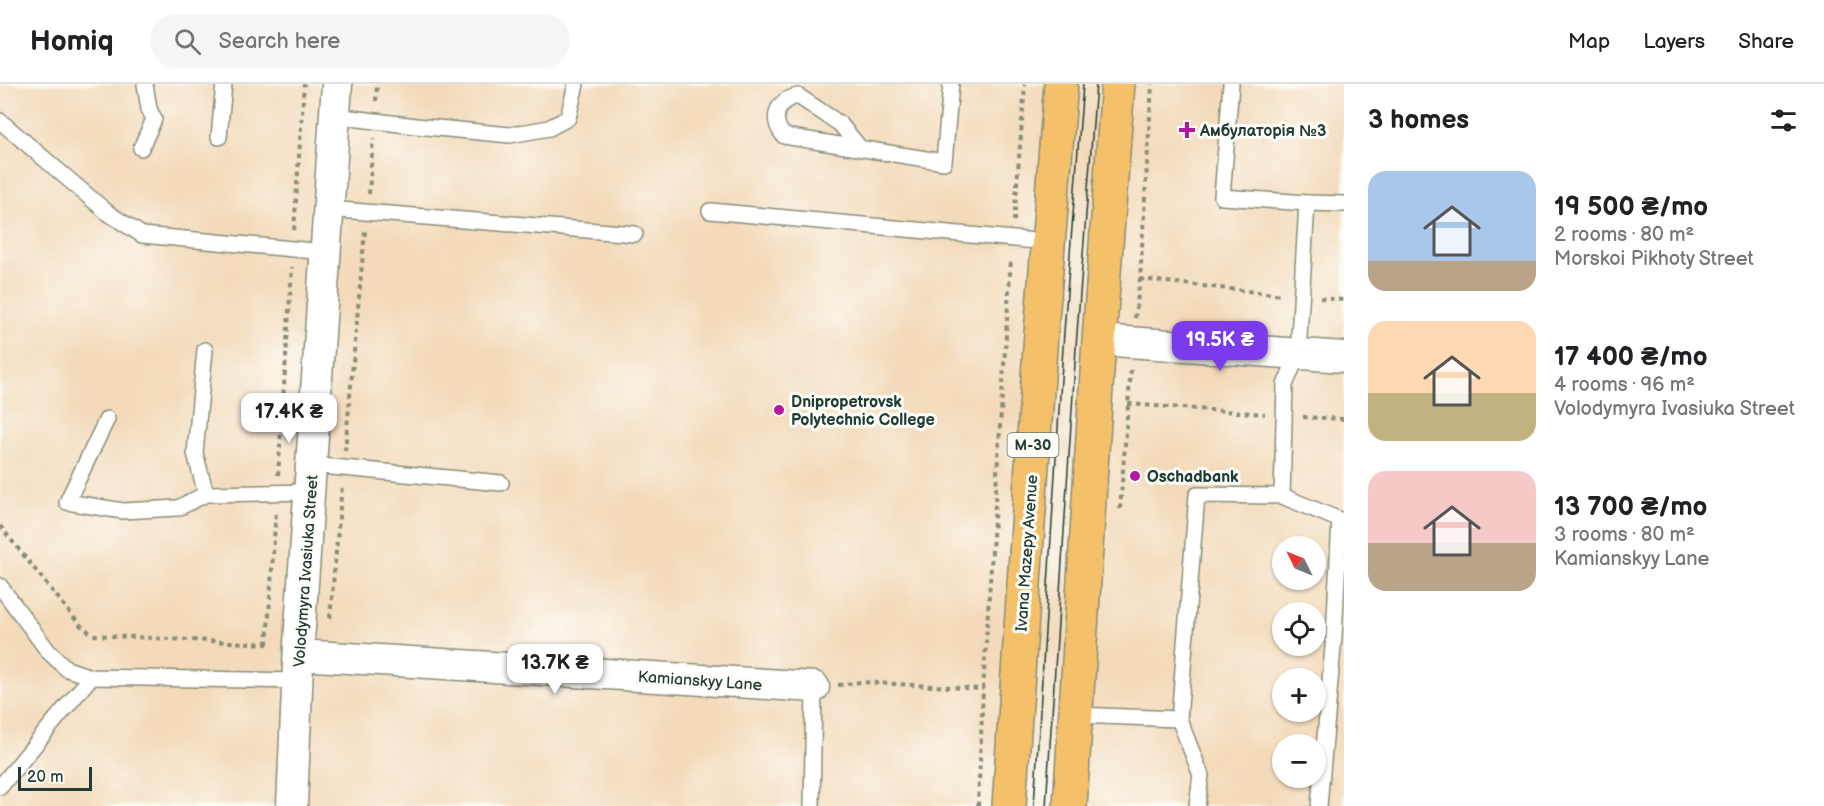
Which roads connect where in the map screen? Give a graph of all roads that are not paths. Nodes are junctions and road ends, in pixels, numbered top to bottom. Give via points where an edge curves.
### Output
1 (145, 84) edge
2 (224, 84) edge
3 (337, 84) edge
4 (576, 84) edge
5 (951, 84) edge
6 (1060, 84) edge
7 (1118, 84) edge
8 (1231, 84) edge
9 (335, 116) junction
10 (0, 121) edge
11 (219, 137) dead end
12 (141, 148) dead end
13 (860, 148) junction
14 (1307, 203) junction
15 (1344, 204) edge
16 (328, 209) junction
17 (710, 211) dead end
18 (635, 234) dead end
19 (1047, 242) junction
20 (326, 252) junction
21 (1099, 340) junction
22 (205, 350) dead end
23 (1298, 354) junction
24 (1344, 357) edge
25 (107, 419) dead end
26 (310, 479) junction
27 (501, 483) dead end
28 (206, 494) junction
29 (1282, 496) junction
30 (1341, 554) edge
31 (0, 586) edge
32 (1339, 637) edge
33 (308, 664) junction
34 (91, 677) junction
35 (814, 687) joint
36 (1076, 715) junction
37 (1179, 719) junction
38 (0, 786) edge
39 (292, 806) edge
40 (812, 806) edge
41 (1009, 806) edge
42 (1071, 806) edge
43 (1197, 806) edge
44 (1319, 806) edge

1 - 12 lane via 148,108 154,119
2 - 11 lane
3 - 9 street, Volodymyra Ivasiuka Street
4 - 9 lane via 568,118 549,128 510,135
5 - 13 lane via 944,162
6 - 19 highway, Ivana Mazepy Avenue / М-30
7 - 21 highway
8 - 14 lane via 1222,197
9 - 16 street, Volodymyra Ivasiuka Street
10 - 20 lane via 108,213 142,235
13 - 13 lane via 784,136 776,122 779,106 798,96 840,124
14 - 15 lane
14 - 23 lane
16 - 18 lane
16 - 20 street, Volodymyra Ivasiuka Street
17 - 19 lane
19 - 41 highway, Ivana Mazepy Avenue / М-30
20 - 26 street, Volodymyra Ivasiuka Street
21 - 23 street
21 - 36 highway
22 - 28 lane via 195,453
23 - 24 street
23 - 29 lane via 1285,385
25 - 28 lane via 67,502 123,511 178,508
26 - 27 lane via 344,468
26 - 28 lane via 277,492
26 - 33 street, Volodymyra Ivasiuka Street
29 - 30 lane via 1340,520
29 - 37 lane via 1197,495
30 - 32 lane
31 - 34 lane via 48,651 67,669
32 - 44 lane
33 - 34 lane
33 - 35 street, Kamianskyy Lane
33 - 39 street, Volodymyra Ivasiuka Street
34 - 38 lane
35 - 40 lane
36 - 37 lane
36 - 42 highway
37 - 43 lane via 1201,775

